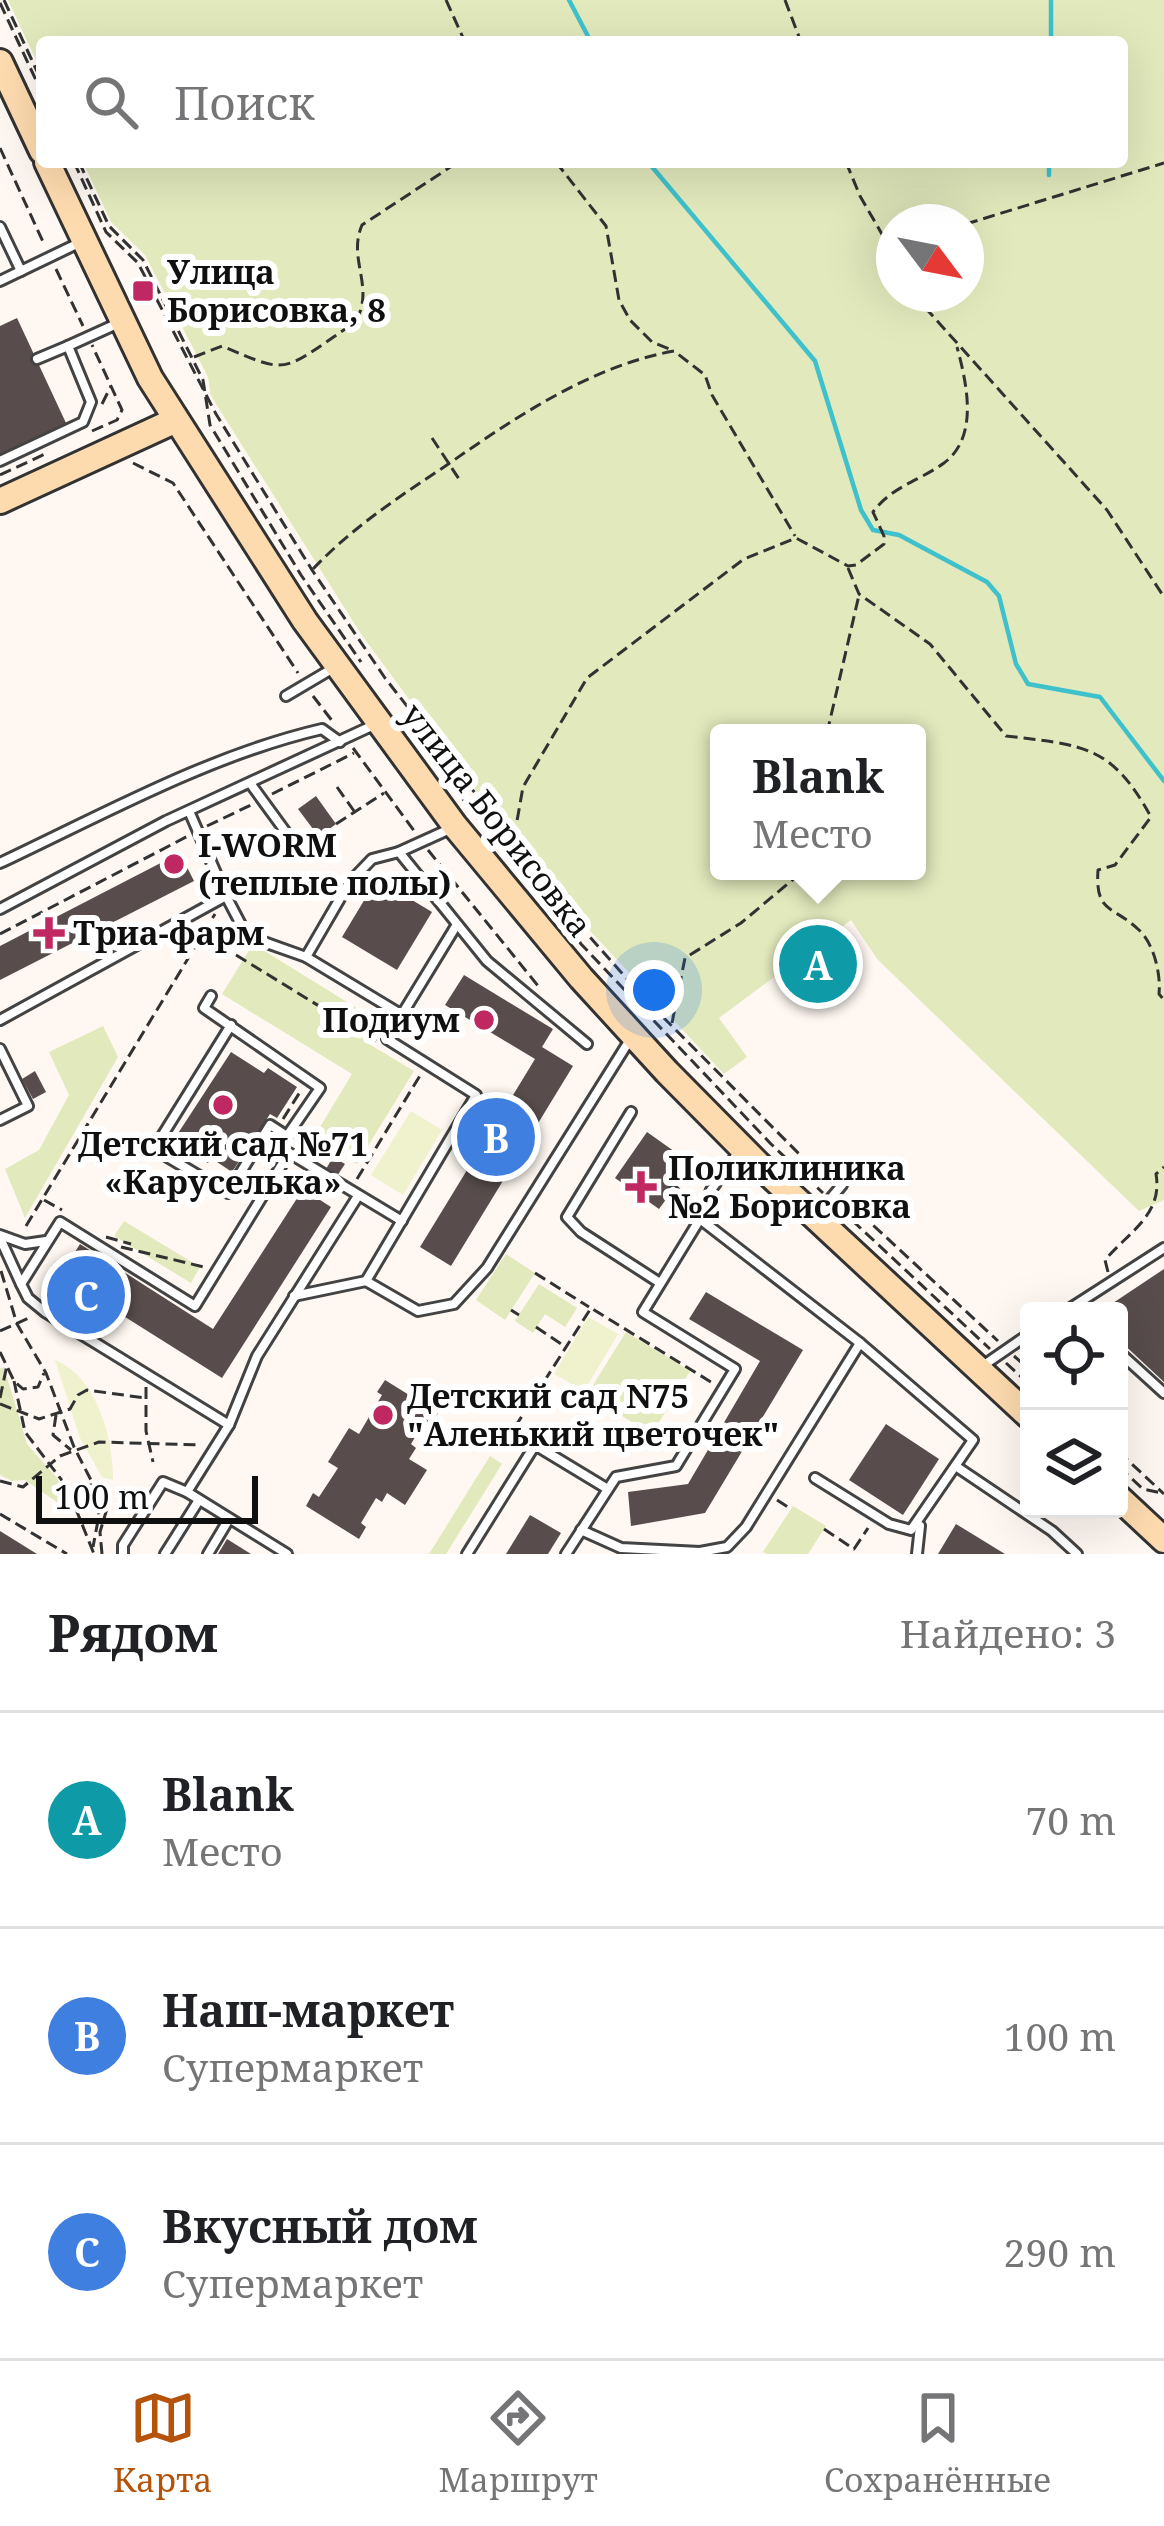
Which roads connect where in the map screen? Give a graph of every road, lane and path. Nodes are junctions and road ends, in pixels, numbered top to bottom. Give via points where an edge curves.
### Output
1 (446, 0) edge
2 (785, 0) edge
3 (2, 2) edge
4 (462, 36) edge
5 (799, 36) edge
6 (0, 62) edge
7 (36, 70) edge
8 (36, 80) edge
9 (36, 138) edge
10 (0, 148) edge
11 (1164, 164) edge
12 (50, 168) edge
13 (79, 168) edge
14 (449, 168) edge
15 (561, 168) edge
16 (848, 168) edge
17 (984, 219) edge
18 (876, 221) edge
19 (0, 226) edge
20 (84, 241) junction
21 (50, 256) junction
22 (21, 271) junction
23 (0, 281) edge
24 (928, 312) edge
25 (122, 321) junction
26 (88, 336) junction
27 (68, 346) junction
28 (957, 347) junction
29 (674, 351) junction
30 (37, 358) dead end
31 (190, 359) junction
32 (206, 395) junction
33 (176, 420) junction
34 (88, 433) dead end
35 (432, 438) dead end
36 (49, 452) dead end
37 (0, 461) edge
38 (131, 462) dead end
39 (448, 464) junction
40 (0, 476) edge
41 (460, 482) dead end
42 (0, 500) edge
43 (796, 538) junction
44 (848, 566) junction
45 (312, 570) junction
46 (860, 594) junction
47 (1164, 597) edge
48 (363, 665) dead end
49 (337, 666) junction
50 (307, 687) junction
51 (286, 696) dead end
52 (378, 723) junction
53 (829, 724) edge
54 (343, 741) junction
55 (421, 745) dead end
56 (356, 752) junction
57 (250, 783) junction
58 (337, 787) dead end
59 (386, 793) junction
60 (261, 800) junction
61 (189, 811) junction
62 (355, 812) junction
63 (336, 824) dead end
64 (455, 826) junction
65 (198, 831) junction
66 (505, 835) junction
67 (422, 842) junction
68 (399, 852) junction
69 (302, 853) dead end
70 (0, 863) edge
71 (792, 880) edge
72 (226, 896) junction
73 (0, 909) edge
74 (572, 917) junction
75 (456, 926) junction
76 (0, 934) edge
77 (236, 955) dead end
78 (306, 957) junction
79 (212, 996) dead end
80 (1164, 1000) edge
81 (536, 1001) junction
82 (402, 1015) junction
83 (0, 1020) edge
84 (231, 1025) junction
85 (672, 1026) junction
86 (632, 1036) junction
87 (587, 1044) dead end
88 (386, 1047) dead end
89 (0, 1049) edge
90 (427, 1064) junction
91 (305, 1084) dead end
92 (631, 1112) dead end
93 (0, 1120) edge
94 (287, 1136) junction
95 (381, 1140) junction
96 (320, 1141) dead end
97 (390, 1144) dead end
98 (742, 1148) junction
99 (306, 1164) junction
100 (1164, 1167) edge
101 (673, 1191) dead end
102 (354, 1193) junction
103 (831, 1198) junction
104 (43, 1199) junction
105 (75, 1218) dead end
106 (700, 1220) junction
107 (402, 1221) junction
108 (60, 1222) junction
109 (26, 1226) dead end
110 (0, 1236) edge
111 (106, 1237) dead end
112 (48, 1241) junction
113 (101, 1248) junction
114 (1164, 1249) edge
115 (143, 1250) junction
116 (221, 1264) junction
117 (0, 1268) edge
118 (536, 1274) dead end
119 (366, 1281) junction
120 (1112, 1282) junction
121 (661, 1283) junction
122 (22, 1284) junction
123 (294, 1296) junction
124 (1083, 1302) edge
125 (591, 1307) junction
126 (39, 1309) junction
127 (511, 1310) dead end
128 (519, 1315) dead end
129 (17, 1324) junction
130 (536, 1328) dead end
131 (0, 1331) edge
132 (1020, 1340) edge
133 (860, 1343) junction
134 (566, 1347) junction
135 (0, 1352) edge
136 (994, 1358) junction
137 (1128, 1360) edge
138 (7, 1365) junction
139 (1020, 1367) edge
140 (44, 1370) junction
141 (148, 1376) junction
142 (1020, 1377) edge
143 (14, 1381) junction
144 (722, 1389) junction
145 (1164, 1393) edge
146 (145, 1398) junction
147 (0, 1401) edge
148 (1025, 1410) edge
149 (20, 1413) junction
150 (59, 1413) junction
151 (229, 1425) junction
152 (515, 1426) dead end
153 (148, 1442) junction
154 (214, 1450) junction
155 (74, 1451) junction
156 (1128, 1460) edge
157 (153, 1462) dead end
158 (48, 1464) junction
159 (957, 1467) junction
160 (1128, 1475) edge
161 (815, 1478) dead end
162 (0, 1481) edge
163 (94, 1486) junction
164 (606, 1488) junction
165 (187, 1492) junction
166 (1164, 1493) edge
167 (71, 1498) junction
168 (774, 1498) dead end
169 (199, 1500) junction
170 (109, 1502) dead end
171 (1128, 1506) edge
172 (791, 1509) dead end
173 (0, 1514) edge
174 (876, 1516) junction
175 (230, 1519) junction
176 (920, 1522) junction
177 (824, 1529) dead end
178 (581, 1530) junction
179 (1164, 1540) edge
180 (96, 1552) edge
181 (67, 1554) edge
182 (123, 1554) edge
183 (165, 1554) edge
184 (208, 1554) edge
185 (287, 1554) edge
186 (467, 1554) edge
187 (566, 1554) edge
188 (917, 1554) edge
189 (1077, 1554) edge

1 - 4 path
2 - 5 path
3 - 7 path
3 - 8 path
6 - 9 street
10 - 21 path
11 - 17 path
12 - 20 street, улица Борисовка
13 - 31 path via 106,232 138,263
14 - 31 path via 362,225 361,309 345,329 293,366 222,346
15 - 29 path via 606,226 630,320
16 - 18 path
19 - 22 lane
20 - 21 lane
20 - 25 street, улица Борисовка
21 - 22 lane
21 - 26 path
22 - 23 lane
24 - 28 path
25 - 26 lane
25 - 33 street, улица Борисовка
26 - 27 lane
26 - 34 path via 122,410
27 - 30 lane
27 - 37 lane via 91,402 83,422
28 - 44 path via 967,387 962,445 882,499 873,512 884,544
28 - 47 path via 1107,510
29 - 39 path via 608,372 508,422
29 - 43 path via 705,375
31 - 32 path
32 - 45 path
32 - 48 path via 210,424
33 - 42 street
33 - 49 street, улица Борисовка
35 - 39 path
36 - 40 path
38 - 50 path via 173,483
39 - 41 path
39 - 45 path via 343,538
43 - 44 path
43 - 66 path via 744,559 587,678 523,787 517,821
44 - 46 path
45 - 66 path
46 - 53 path
46 - 80 path via 930,644 1006,736 1072,743 1110,760 1137,790 1151,817 1115,865 1098,870 1097,889 1106,910 1140,930
49 - 50 lane
49 - 52 street, улица Борисовка
50 - 51 lane
50 - 54 path
52 - 54 lane
52 - 64 street, улица Борисовка
54 - 56 path
54 - 57 lane
54 - 70 lane via 322,729 284,737
55 - 66 path via 482,824
56 - 59 path
56 - 60 path
57 - 60 lane
57 - 61 lane
58 - 62 path
59 - 62 path
59 - 67 path
60 - 65 path
60 - 69 lane
61 - 65 lane
61 - 73 lane
62 - 63 path
64 - 67 lane
64 - 86 street, улица Борисовка
65 - 72 lane
65 - 76 path
66 - 74 path
67 - 68 lane
67 - 81 path via 542,991
68 - 75 lane
68 - 78 lane via 372,859 350,883
71 - 85 path via 685,958
72 - 78 lane via 247,937
72 - 83 lane
72 - 104 path
74 - 85 path
74 - 103 path via 576,936 611,977
75 - 81 lane
75 - 82 lane
77 - 88 path
78 - 82 lane
79 - 84 lane via 204,1008
81 - 87 lane
82 - 90 lane via 387,1039
84 - 94 lane via 320,1088
84 - 94 lane via 154,1149 228,1193 270,1125
85 - 103 path
86 - 98 street, улица Борисовка
86 - 119 lane via 487,1268 454,1304 418,1311
89 - 93 lane via 28,1106
90 - 95 path
90 - 107 lane via 476,1095
91 - 94 path via 280,1122
92 - 121 lane via 567,1217
95 - 97 path
95 - 102 path
96 - 99 path
98 - 103 street, улица Борисовка
98 - 106 lane
99 - 102 lane
99 - 116 lane via 289,1154
100 - 120 path via 1156,1174 1154,1209 1105,1260
101 - 106 lane
102 - 107 lane
102 - 123 lane
103 - 136 street, улица Борисовка
103 - 136 path
103 - 136 path
104 - 105 path
104 - 108 path
104 - 109 path
106 - 121 lane
106 - 133 lane
107 - 119 lane
108 - 112 lane
108 - 113 lane
110 - 112 lane
110 - 122 lane
111 - 115 path
112 - 122 lane
113 - 115 path
113 - 116 lane via 195,1306
114 - 120 lane
115 - 116 path via 200,1267
117 - 129 path
118 - 125 path
119 - 123 lane
120 - 124 lane
121 - 144 lane via 644,1312 735,1369
122 - 126 lane
123 - 151 lane via 257,1356
125 - 134 path
125 - 144 path
126 - 129 path
126 - 141 lane
127 - 128 path
129 - 131 path
129 - 140 path
130 - 134 path
132 - 136 lane
133 - 159 lane via 971,1436
133 - 178 lane via 727,1546 620,1548
134 - 152 path
135 - 138 path
136 - 139 path
136 - 142 path
136 - 148 street, улица Борисовка
137 - 145 lane
138 - 143 path
138 - 147 path
140 - 143 path via 35,1389
140 - 150 path
141 - 146 path
141 - 151 lane
143 - 149 path
144 - 164 lane via 676,1466 616,1477
146 - 150 path via 87,1390
146 - 153 path
147 - 149 path
149 - 150 path
149 - 158 path
150 - 155 path
150 - 155 path via 53,1435
151 - 154 lane
153 - 154 path
153 - 155 path
153 - 157 path
154 - 165 lane
155 - 158 path
155 - 163 path
156 - 166 path
158 - 162 path via 23,1487
158 - 167 path
159 - 176 lane
159 - 189 lane
160 - 166 path
161 - 174 lane
163 - 167 path via 80,1485
163 - 180 path
164 - 178 lane
164 - 186 lane via 535,1445
165 - 169 lane
165 - 182 lane via 163,1482
167 - 180 path
168 - 172 path
169 - 175 lane
169 - 183 lane
170 - 180 path
171 - 179 street
173 - 181 path
174 - 176 lane via 903,1530
174 - 177 path via 854,1549
175 - 184 lane
175 - 185 lane
176 - 188 lane
178 - 187 lane

